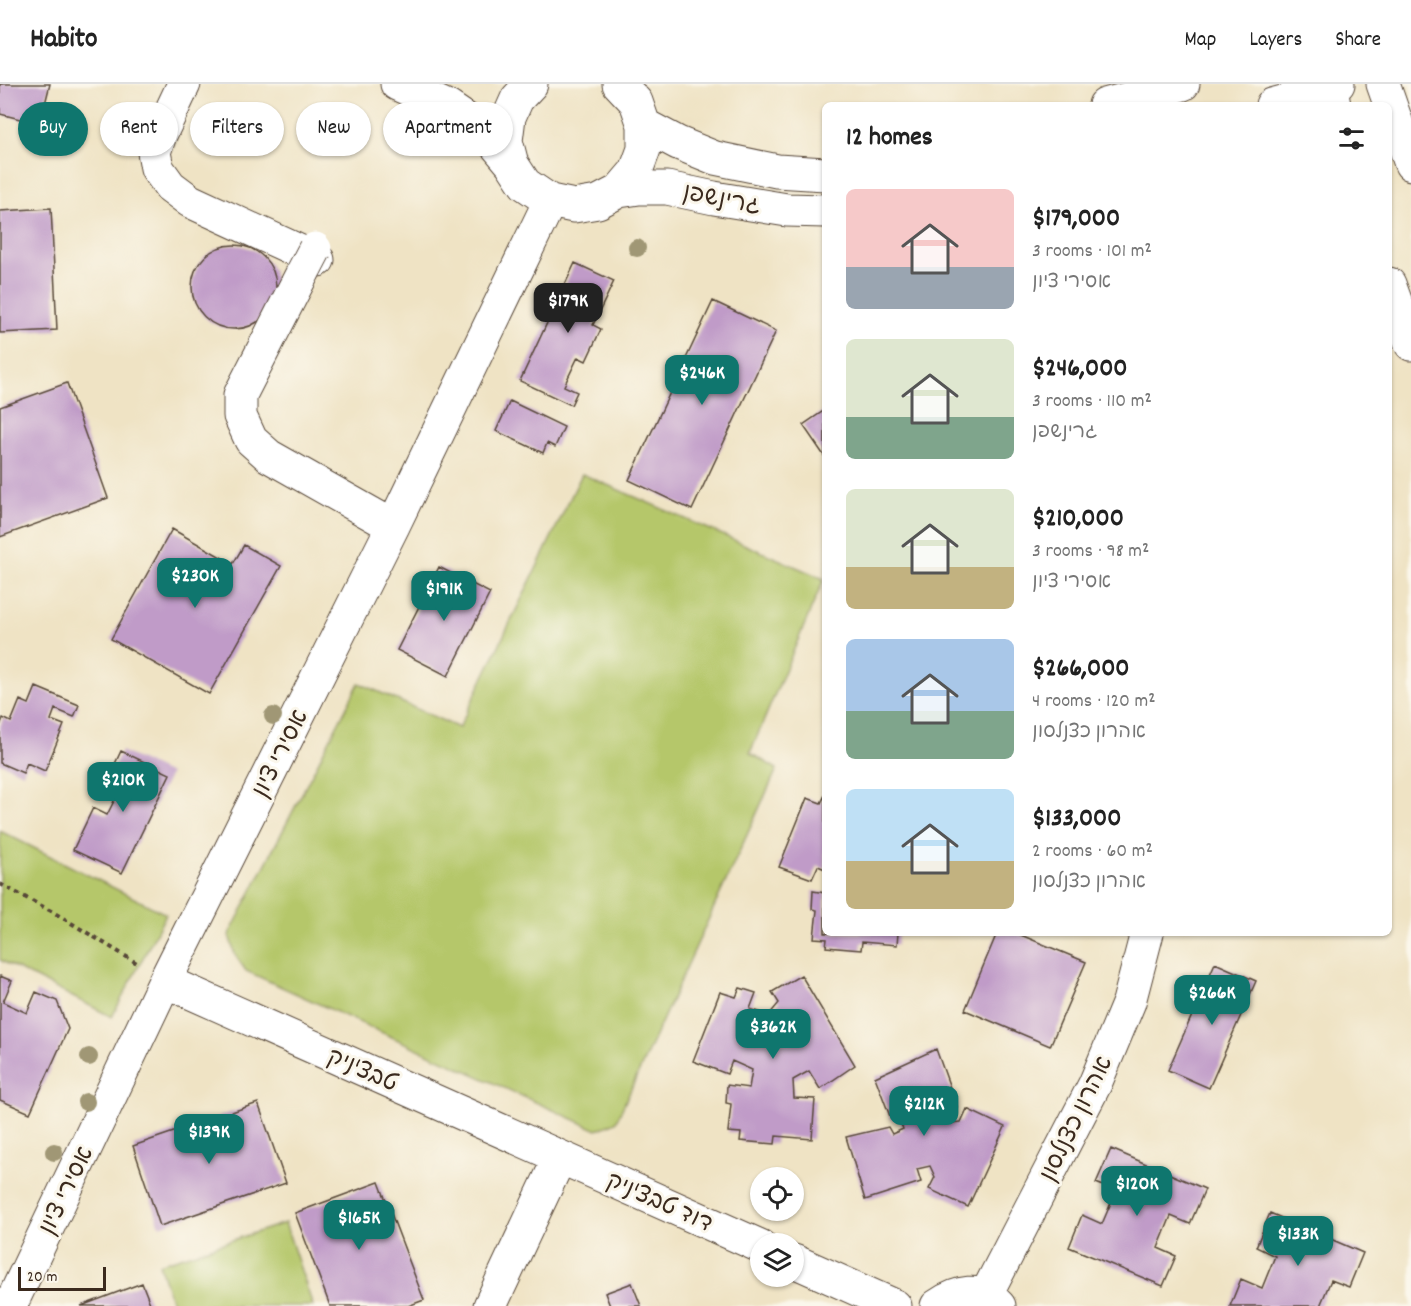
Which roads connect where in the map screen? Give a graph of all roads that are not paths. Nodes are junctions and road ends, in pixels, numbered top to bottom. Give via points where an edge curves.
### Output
1 (184, 84) edge
2 (397, 84) edge
3 (531, 84) edge
4 (619, 84) edge
5 (1183, 84) edge
6 (1383, 84) edge
7 (1333, 91) edge
8 (1116, 102) edge
9 (1285, 102) edge
10 (1389, 102) edge
11 (1392, 110) edge
12 (644, 125) junction
13 (512, 164) junction
14 (1411, 164) edge
15 (822, 174) edge
16 (619, 190) junction
17 (550, 201) junction
18 (822, 211) edge
19 (1392, 292) edge
20 (1411, 344) edge
21 (393, 526) junction
22 (1146, 936) edge
23 (165, 981) junction
24 (560, 1156) junction
25 (750, 1242) edge
26 (804, 1265) edge
27 (992, 1301) edge
28 (10, 1306) edge
29 (490, 1306) edge
30 (896, 1306) edge
31 (937, 1306) edge

1 - 21 street via 154,152 156,168 170,186 190,201 312,260 240,395 240,416 251,440 269,456
2 - 13 street via 448,107 486,133
3 - 13 street via 517,99 509,117 506,141
4 - 12 street via 636,102
5 - 8 street
6 - 10 street
7 - 9 street
11 - 14 street
12 - 15 street, גרינשפן via 715,158 777,171
12 - 16 street via 644,149 636,171
13 - 17 street via 525,184
16 - 17 street via 598,202 574,206
16 - 18 street, גרינשפן via 668,188 788,210
17 - 21 street, אסירי ציון
19 - 20 street
21 - 23 street, אסירי ציון
22 - 27 street, אהרון כצנלסון via 1129,1002 1095,1084
23 - 24 street, טבצ'ניק
23 - 28 street, אסירי ציון
24 - 25 street, דוד טבצ'ניק
24 - 29 street
26 - 30 street
27 - 31 street via 981,1294 966,1293

